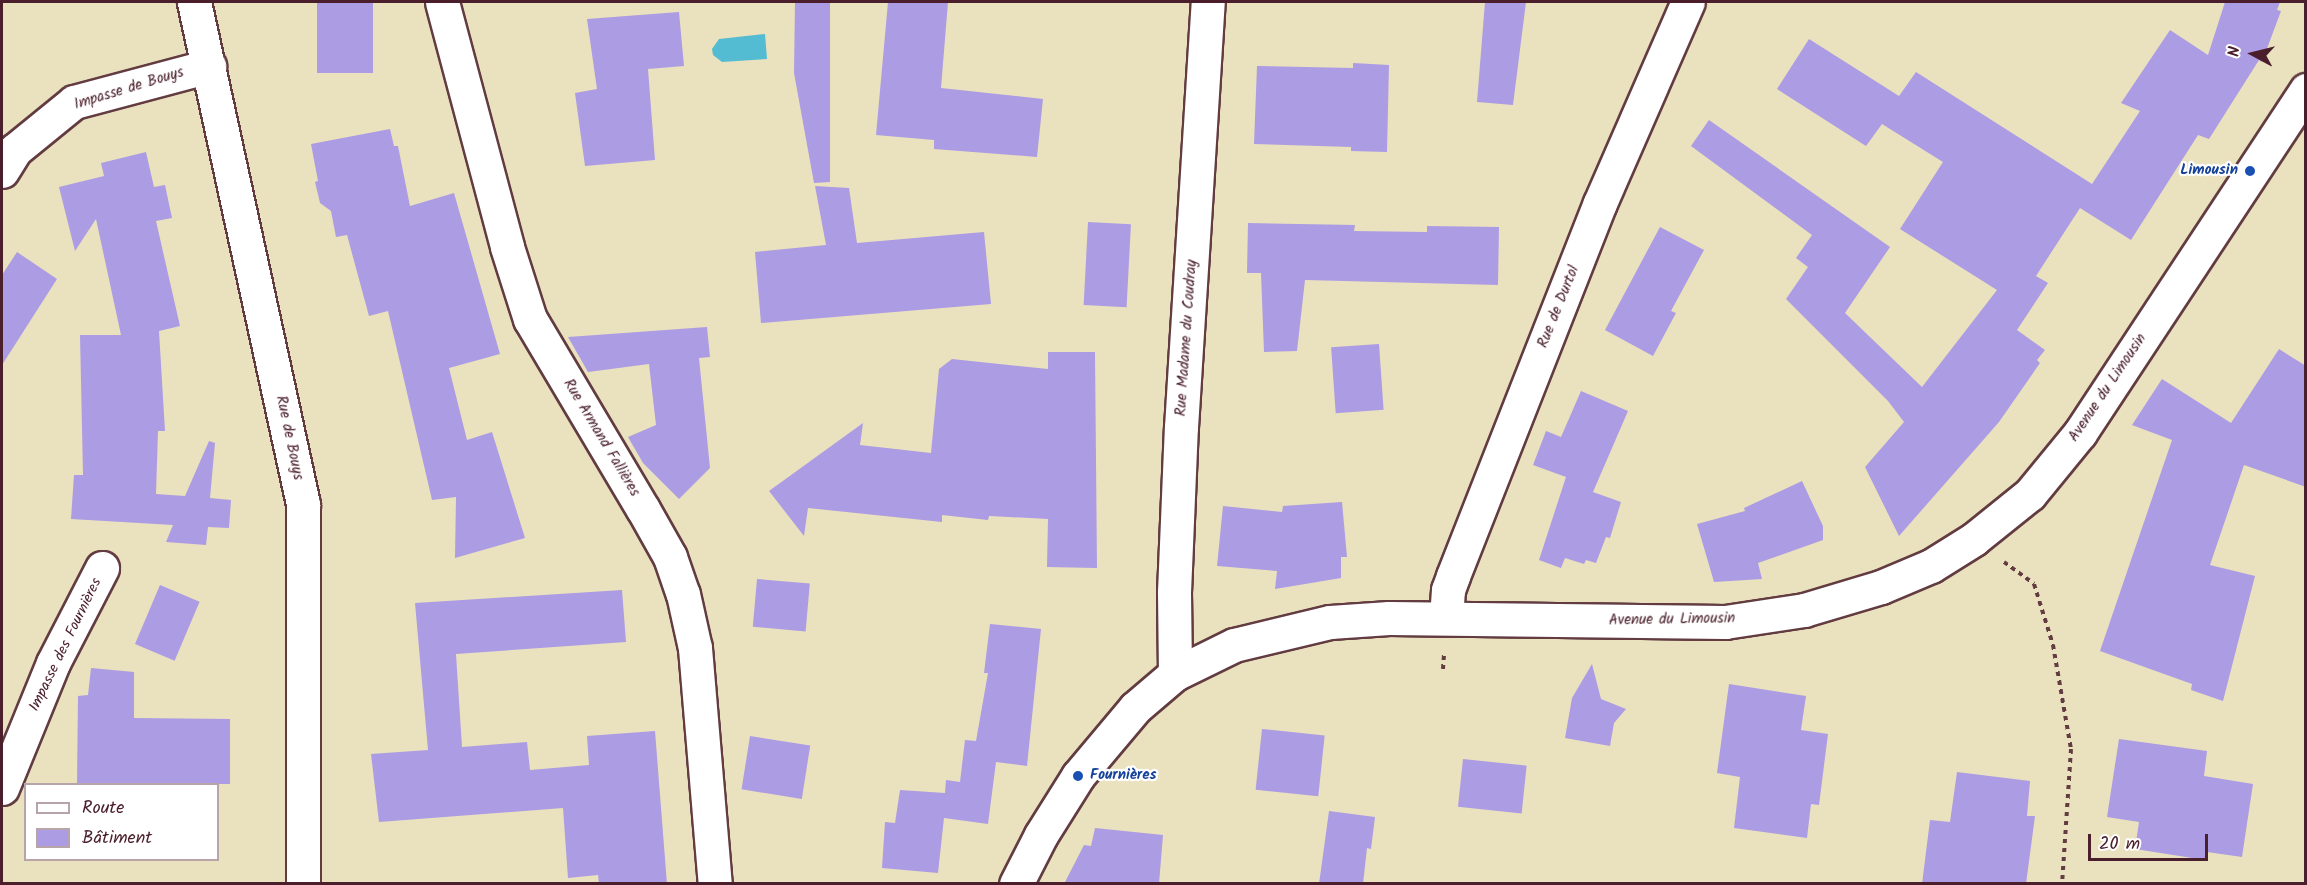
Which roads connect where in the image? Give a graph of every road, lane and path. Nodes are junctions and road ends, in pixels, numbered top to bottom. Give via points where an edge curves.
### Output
1 (194, 2) edge
2 (442, 2) edge
3 (1208, 2) edge
4 (1689, 2) edge
5 (209, 66) junction
6 (2306, 90) edge
7 (2, 171) edge
8 (1974, 539) junction
9 (102, 568) dead end
10 (1446, 618) junction
11 (1175, 674) junction
12 (2, 788) edge
13 (303, 884) edge
14 (716, 884) edge
15 (1016, 884) edge
16 (2062, 884) edge

1 - 5 street, Rue de Bouys
2 - 14 street, Rue Armand Fallières via 530,319 644,509 670,557 683,594 695,648
3 - 11 street, Rue Madame du Coudray via 1181,439 1174,592
4 - 10 street, Rue de Durtol via 1600,203 1453,576
5 - 7 street, Impasse de Bouys via 74,102 15,150
5 - 13 street, Rue de Bouys via 303,504
6 - 8 street, Avenue du Limousin via 2080,433 2030,494
8 - 10 street, Avenue du Limousin via 1931,566 1881,587 1804,610 1725,622
8 - 16 path via 2034,584 2053,645 2071,749
9 - 12 street, Impasse des Fournières via 53,663
10 - 11 street, Avenue du Limousin via 1330,622 1280,632 1234,645
11 - 15 street, Avenue du Limousin via 1135,708 1089,760 1041,835

